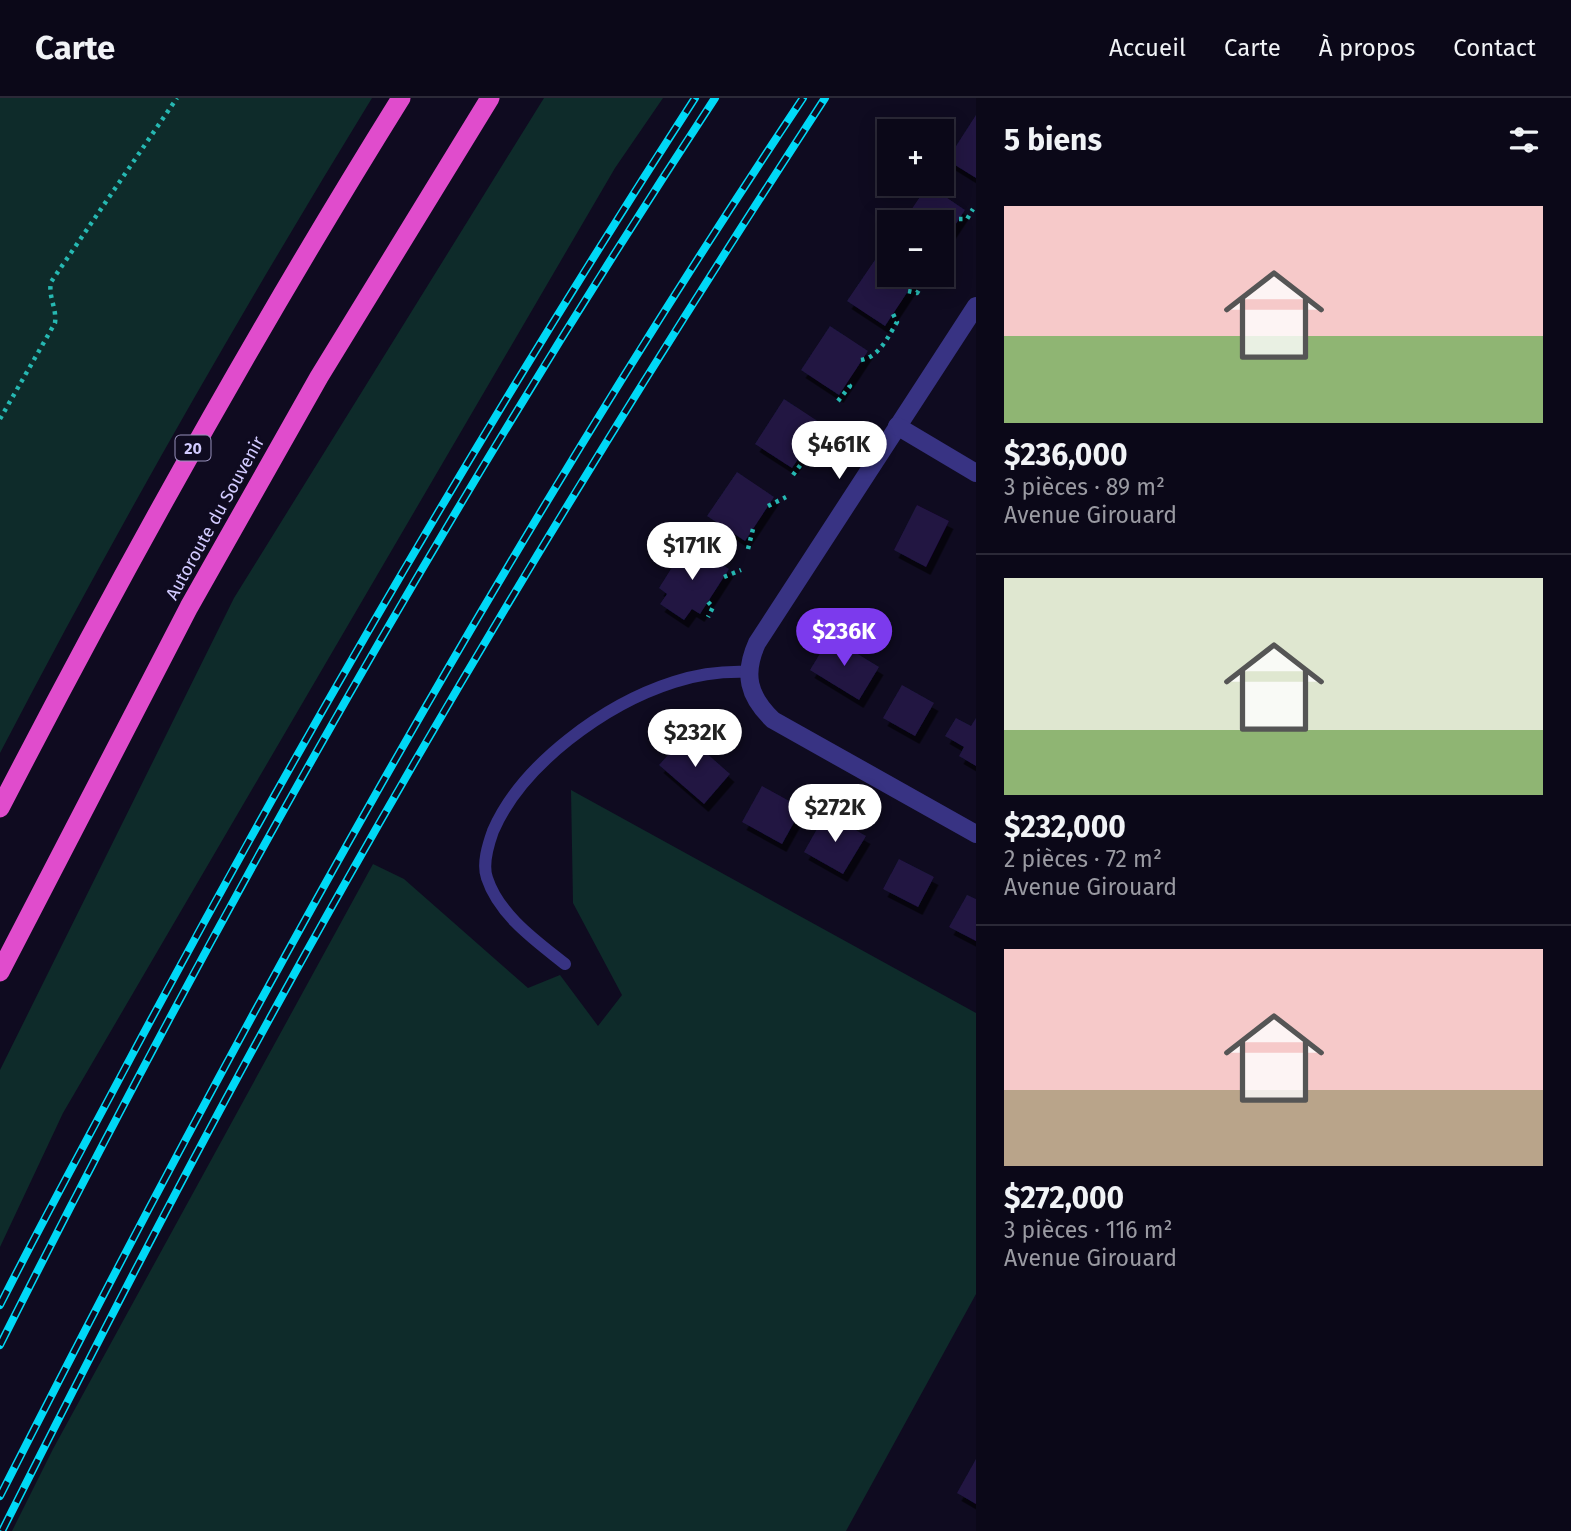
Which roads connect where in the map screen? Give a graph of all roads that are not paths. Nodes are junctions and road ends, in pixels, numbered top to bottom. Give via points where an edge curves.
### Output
1 (401, 98) edge
2 (490, 98) edge
3 (976, 306) edge
4 (897, 426) junction
5 (976, 473) edge
6 (748, 672) junction
7 (0, 808) edge
8 (976, 834) edge
9 (565, 964) dead end
10 (0, 972) edge

1 - 7 highway, 20 via 218,404
2 - 10 highway, Autoroute du Souvenir via 313,388 188,607
3 - 4 street
4 - 5 street
4 - 6 street via 757,643
6 - 8 street via 754,697 773,720
6 - 9 lane via 703,673 625,704 542,761 513,794 487,847 486,876 524,931

